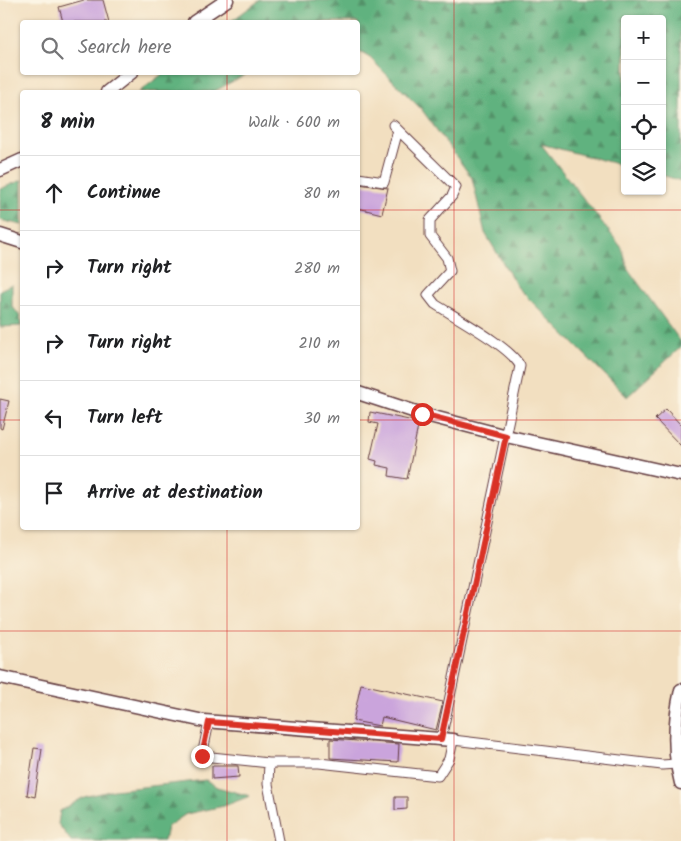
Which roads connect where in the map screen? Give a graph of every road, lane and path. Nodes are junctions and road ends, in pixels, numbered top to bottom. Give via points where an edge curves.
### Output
1 (227, 0) edge
2 (197, 20) edge
3 (128, 75) edge
4 (110, 90) edge
5 (20, 161) edge
6 (0, 170) edge
7 (360, 178) edge
8 (0, 235) edge
9 (20, 241) edge
10 (360, 394) edge
11 (506, 436) junction
12 (681, 475) edge
13 (0, 677) edge
14 (681, 690) edge
15 (209, 722) junction
16 (447, 739) junction
17 (269, 763) junction
18 (676, 764) junction
19 (681, 783) edge
20 (279, 841) edge

1 - 2 street
3 - 4 street
5 - 6 street
7 - 11 street via 384,182 395,127 456,187 430,220 430,236 447,258 450,271 428,295 435,304 517,360 520,366
8 - 9 street
10 - 11 street
11 - 12 street
11 - 16 street
13 - 15 street
14 - 18 street via 675,735
15 - 16 street
15 - 17 street via 202,756
16 - 17 street via 448,759 438,776 318,763
16 - 18 street via 662,765
17 - 20 street via 268,784
18 - 19 street

